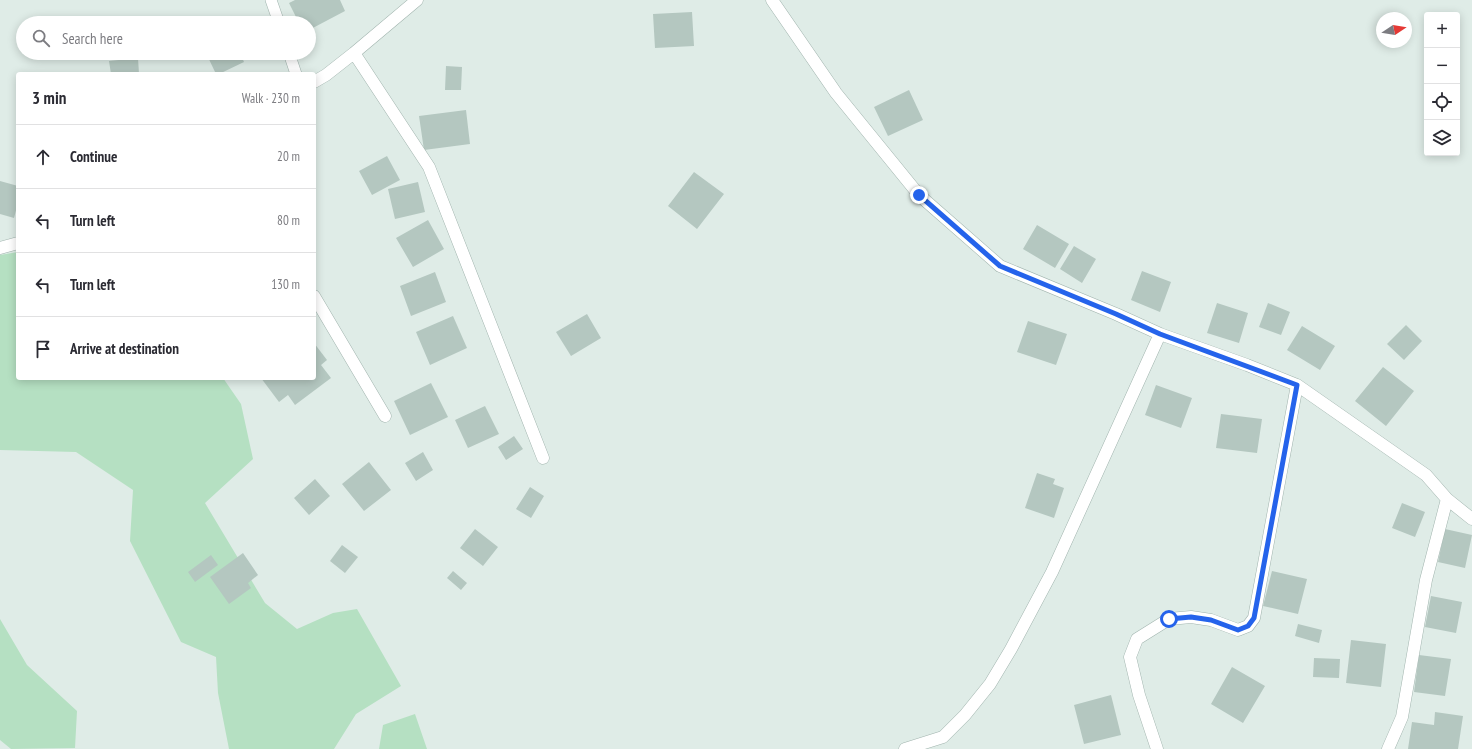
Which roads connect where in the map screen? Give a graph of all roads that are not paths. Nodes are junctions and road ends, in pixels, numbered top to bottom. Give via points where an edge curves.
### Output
1 (271, 0) edge
2 (418, 0) edge
3 (772, 0) edge
4 (277, 16) edge
5 (354, 53) junction
6 (291, 60) edge
7 (295, 72) edge
8 (316, 81) edge
9 (16, 244) edge
10 (0, 248) edge
11 (316, 299) edge
12 (1160, 334) junction
13 (1297, 385) junction
14 (385, 416) dead end
15 (543, 458) dead end
16 (1447, 499) junction
17 (1472, 519) edge
18 (905, 749) edge
19 (1157, 749) edge
20 (1388, 749) edge

1 - 4 lane
2 - 5 street
3 - 12 street via 836,93 919,195 1000,266
5 - 8 street
5 - 15 street via 428,167
6 - 7 lane
9 - 10 street
11 - 14 street
12 - 13 street
12 - 18 street via 1052,572 997,673 965,715 943,736
13 - 16 street via 1426,475
13 - 19 street via 1254,618 1248,626 1238,630 1211,620 1191,617 1169,619 1137,639 1130,657 1139,695
16 - 17 street
16 - 20 street via 1426,580 1402,717

